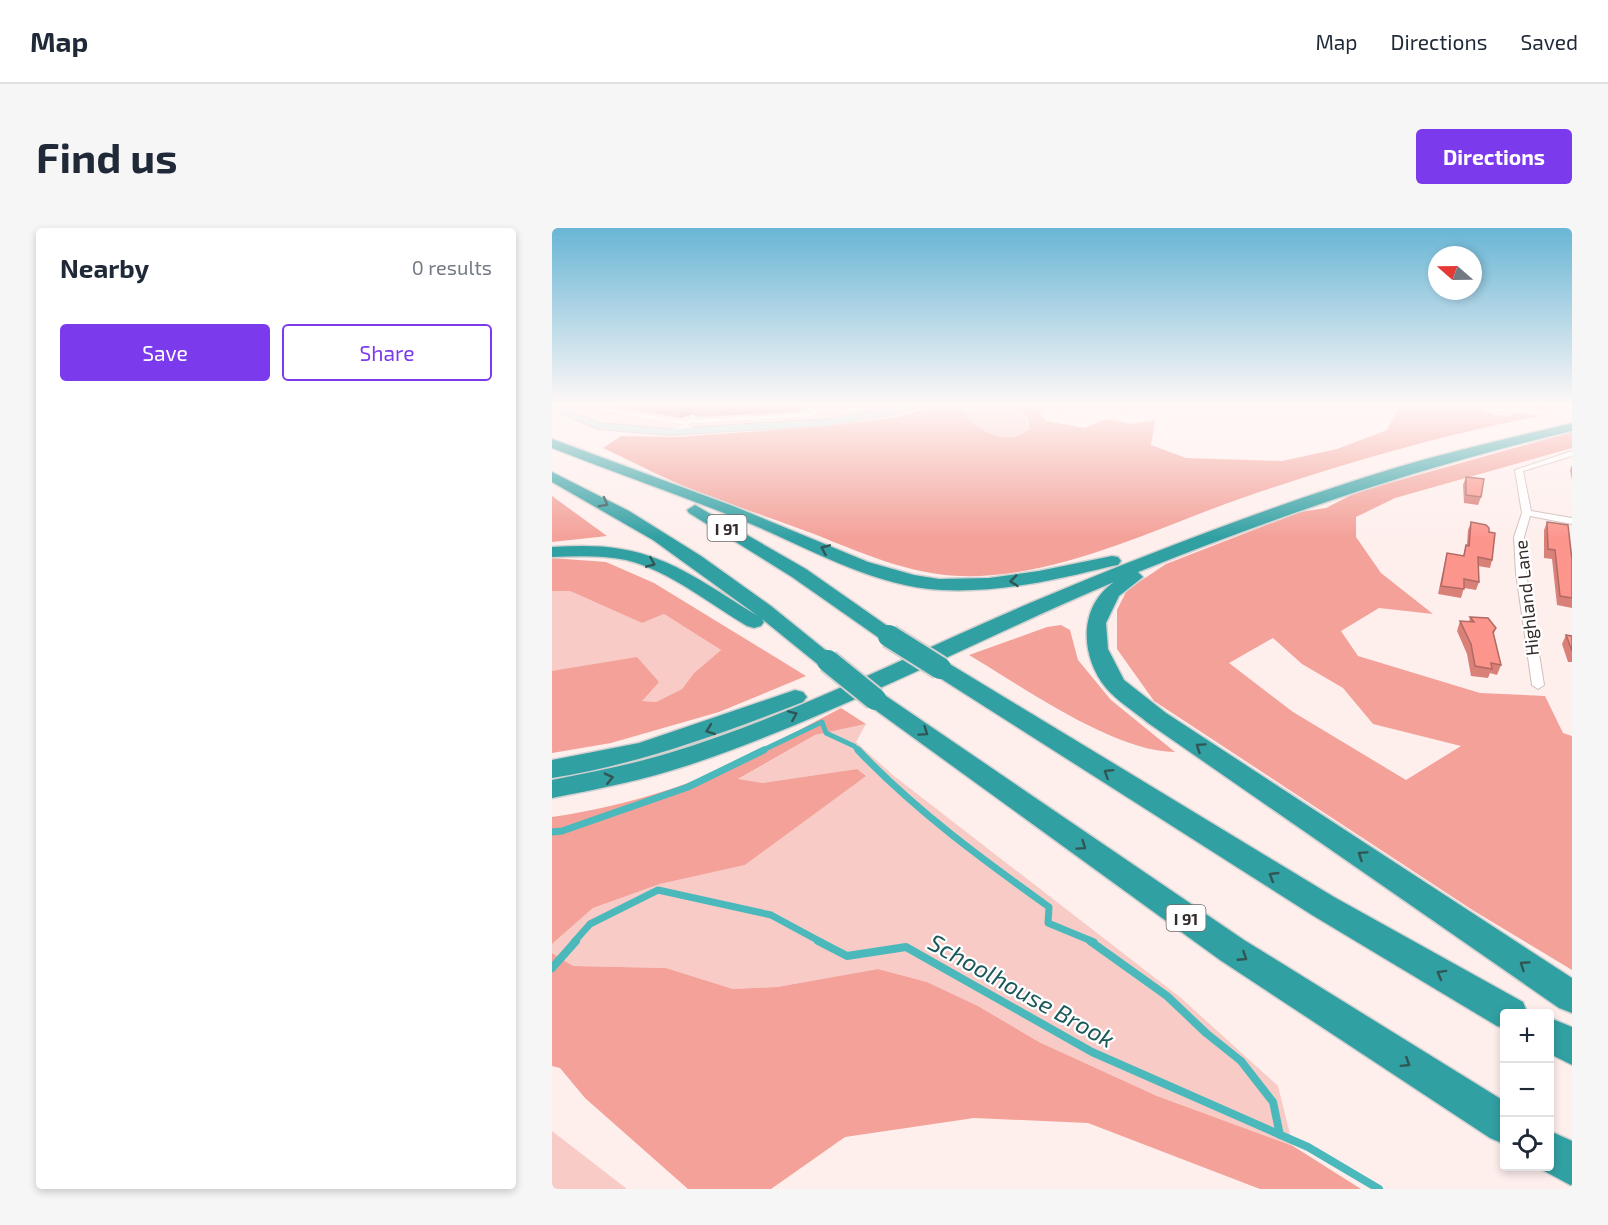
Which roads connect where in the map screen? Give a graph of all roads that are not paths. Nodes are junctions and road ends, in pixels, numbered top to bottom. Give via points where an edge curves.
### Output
1 (567, 449) edge
2 (1450, 449) edge
3 (1482, 449) edge
4 (1572, 453) edge
5 (587, 457) junction
6 (552, 476) edge
7 (1527, 513) junction
8 (1572, 520) edge
9 (552, 552) edge
10 (1160, 558) junction
11 (1112, 561) junction
12 (828, 661) junction
13 (1538, 685) dead end
14 (552, 769) edge
15 (552, 789) edge
16 (1572, 997) edge
17 (1501, 1009) edge
18 (1554, 1037) edge
19 (1572, 1047) edge
20 (1500, 1121) edge
21 (1554, 1154) edge
22 (1572, 1165) edge

1 - 5 highway, I 91
2 - 11 highway via 1326,484
3 - 10 highway via 1374,479
4 - 7 street via 1519,470
11 -> 5 highway via 1017,581 949,585 913,581 857,563 687,493
17 -> 5 highway, I 91, bridge via 1282,882 889,636 739,535 655,488
6 -> 12 highway, I 91 via 650,531
7 - 8 street
7 - 13 street, Highland Lane via 1519,537 1521,573
9 -> 12 highway via 607,552 652,563
15 -> 10 highway via 644,770 732,741
16 -> 10 highway via 1157,718 1115,684 1097,650 1096,623 1111,594
11 -> 14 highway via 712,729 629,755
12 -> 20 highway, I 91, bridge via 875,699 1232,950
18 - 19 highway
21 - 22 highway

